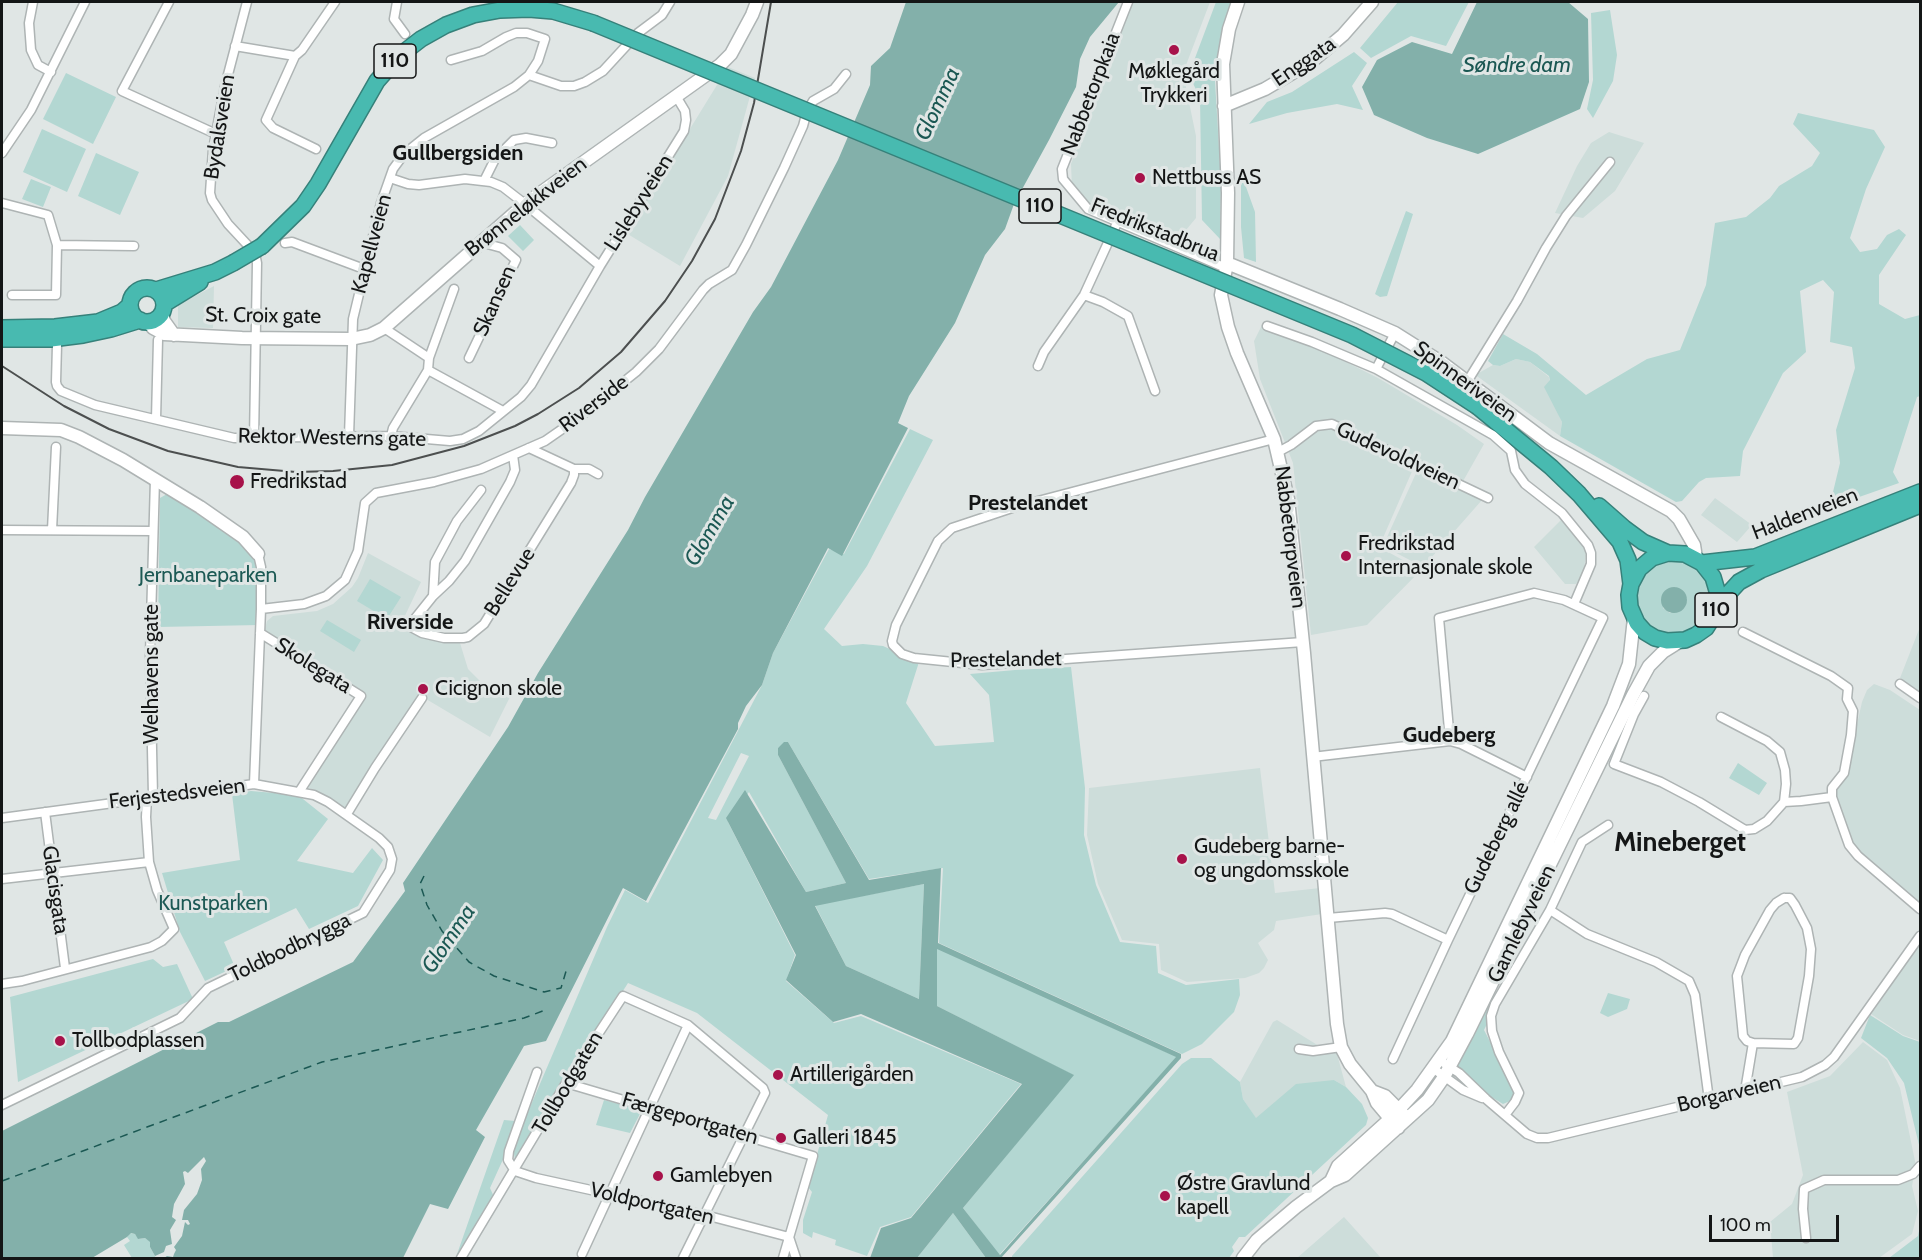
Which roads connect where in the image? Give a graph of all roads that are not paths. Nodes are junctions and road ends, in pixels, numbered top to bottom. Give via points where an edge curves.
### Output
1 (33, 2) edge
2 (85, 2) edge
3 (169, 2) edge
4 (247, 2) edge
5 (335, 2) edge
6 (397, 2) edge
7 (670, 2) edge
8 (757, 2) edge
9 (1128, 2) edge
10 (1238, 2) edge
11 (1372, 2) edge
12 (405, 34) dead end
13 (235, 46) junction
14 (295, 56) junction
15 (451, 60) dead end
16 (51, 72) junction
17 (846, 74) dead end
18 (530, 75) junction
19 (676, 96) junction
20 (1224, 106) junction
21 (216, 134) junction
22 (552, 143) dead end
23 (316, 149) dead end
24 (2, 153) edge
25 (1610, 162) dead end
26 (390, 178) junction
27 (484, 181) junction
28 (2, 203) edge
29 (525, 204) junction
30 (1117, 223) junction
31 (501, 224) junction
32 (280, 239) junction
33 (480, 242) junction
34 (57, 245) junction
35 (134, 246) dead end
36 (502, 248) junction
37 (1226, 265) junction
38 (600, 266) junction
39 (364, 269) junction
40 (215, 272) junction
41 (453, 289) dead end
42 (156, 290) junction
43 (12, 295) dead end
44 (1084, 296) junction
45 (130, 305) junction
46 (163, 309) junction
47 (144, 321) junction
48 (1267, 326) dead end
49 (2, 328) edge
50 (384, 328) junction
51 (1395, 333) junction
52 (174, 335) junction
53 (257, 338) junction
54 (2, 339) edge
55 (351, 339) junction
56 (158, 340) dead end
57 (57, 345) dead end
58 (429, 358) junction
59 (469, 358) dead end
60 (1038, 366) dead end
61 (1376, 369) junction
62 (428, 370) junction
63 (1467, 382) junction
64 (1155, 391) dead end
65 (503, 411) junction
66 (156, 419) junction
67 (2, 428) edge
68 (349, 436) junction
69 (391, 436) junction
70 (254, 439) junction
71 (1274, 439) junction
72 (56, 447) dead end
73 (529, 448) junction
74 (1278, 452) junction
75 (513, 455) junction
76 (574, 468) junction
77 (598, 474) dead end
78 (155, 479) junction
79 (481, 490) dead end
80 (1575, 491) junction
81 (1920, 492) edge
82 (1488, 498) dead end
83 (1920, 505) edge
84 (2, 530) edge
85 (52, 530) junction
86 (153, 531) junction
87 (1684, 531) junction
88 (1671, 552) junction
89 (258, 554) joint
90 (1699, 561) junction
91 (1630, 584) junction
92 (433, 596) junction
93 (1574, 604) junction
94 (1717, 606) junction
95 (261, 609) junction
96 (1634, 618) junction
97 (1743, 632) dead end
98 (260, 633) junction
99 (1302, 642) junction
100 (1678, 642) junction
101 (1900, 684) dead end
102 (1644, 696) dead end
103 (422, 698) dead end
104 (1920, 698) edge
105 (1721, 717) dead end
106 (1450, 741) junction
107 (1312, 757) junction
108 (1527, 777) junction
109 (254, 784) junction
110 (300, 792) junction
111 (1832, 796) junction
112 (150, 797) junction
113 (1784, 802) junction
114 (45, 812) junction
115 (347, 814) junction
116 (2, 818) edge
117 (1608, 825) dead end
118 (392, 859) joint
119 (149, 862) junction
120 (52, 873) junction
121 (2, 879) edge
122 (1920, 909) edge
123 (1550, 910) junction
124 (1328, 918) junction
125 (1920, 936) edge
126 (1448, 940) junction
127 (65, 968) junction
128 (2, 984) edge
129 (688, 1024) junction
130 (1753, 1043) junction
131 (1341, 1047) junction
132 (1299, 1049) dead end
133 (1393, 1059) dead end
134 (1442, 1068) junction
135 (537, 1072) dead end
136 (566, 1083) junction
137 (1745, 1091) junction
138 (1709, 1100) junction
139 (2, 1105) edge
140 (650, 1107) junction
141 (1505, 1115) junction
142 (1396, 1119) junction
143 (744, 1135) junction
144 (1920, 1166) edge
145 (515, 1170) junction
146 (610, 1194) junction
147 (705, 1215) junction
148 (789, 1236) junction
149 (1806, 1238) dead end
150 (582, 1254) dead end
151 (461, 1258) edge
152 (684, 1258) edge
153 (783, 1258) edge
154 (796, 1258) edge
155 (1243, 1258) edge

1 - 16 street via 28,34 31,50 38,65
2 - 16 street
3 - 21 street via 122,91
4 - 13 street, Bydalsveien
5 - 14 street
6 - 12 street via 394,20
7 - 18 street via 662,15 638,33 603,71 585,82 561,86
8 - 19 street via 731,54
9 - 30 street, Nabbetorpkaia via 1062,168 1063,179 1088,209
10 - 20 street, Nabbetorpveien via 1225,45
11 - 20 street, Enggata via 1343,35 1311,62 1265,89
13 - 14 street
13 - 21 street, Bydalsveien
14 - 23 street via 266,120 273,128
15 - 18 street via 482,51 511,34 527,33 544,39
16 - 24 street
17 - 73 street, Riverside via 834,89 813,101 807,111 732,270 703,290 636,372 581,416
18 - 26 street, Kapellveien via 413,146
19 - 29 street, Brønneløkkveien
19 - 38 street, Lislebyveien via 684,111 684,131
20 - 37 street, Nabbetorpveien
21 - 53 street, Bydalsveien via 210,193 228,224 255,253
22 - 27 street via 514,140 495,159
25 - 63 street via 1556,232
26 - 27 street via 418,185 465,179
26 - 39 street, Kapellveien
27 - 29 street via 503,188
28 - 34 street via 48,216
29 - 31 street, Brønneløkkveien
29 - 38 street
30 - 37 street, Nabbetorpkaia
30 - 44 street
31 - 33 street, Brønneløkkveien
31 - 36 street, Skansen
32 - 39 street
32 - 40 highway, 110, bridge
32 - 80 highway, Fredrikstadbrua / 110, bridge via 318,184 377,81 399,57 421,39 473,15 500,10 553,11 593,23 1379,347 1478,407 1537,454
33 - 36 street, Skansen
33 - 50 street, Brønneløkkveien
34 - 35 street
34 - 43 street via 56,295
36 - 59 street, Skansen via 516,260
37 - 51 street, Spinneriveien
37 - 71 street, Nabbetorpveien via 1221,295 1228,327
38 - 65 street, Lislebyveien via 531,385
39 - 55 street, Kapellveien
40 - 42 highway, 110
40 - 46 highway, 110
41 - 58 street
42 - 45 highway, 110 via 139,290
42 - 46 highway via 163,299
44 - 60 street
44 - 64 street via 1128,316
45 - 47 highway via 135,316
45 - 49 highway, 110 via 98,322
46 - 47 highway, 110 via 154,321
46 - 52 street
47 - 52 street, St. Croix gate via 164,334
47 - 54 highway, 110 via 83,335
48 - 61 street, Spinneriveien
50 - 55 street, Brønneløkkveien
50 - 58 street
51 - 61 street
51 - 63 street, Spinneriveien
52 - 53 street, St. Croix gate
53 - 55 street, St. Croix gate
53 - 70 street, Bydalsveien
55 - 68 street, Kapellveien
56 - 66 street
57 - 66 street, Rektor Westerns gate via 56,382 62,391 95,405
58 - 62 street
61 - 93 street, Spinneriveien via 1493,435 1511,451 1515,470 1525,484 1562,513 1588,545 1591,564
62 - 65 street
62 - 69 street
63 - 87 street, Spinneriveien via 1549,443 1662,505 1679,519
65 - 69 street, Rektor Westerns gate via 463,439
66 - 70 street, Rektor Westerns gate via 234,438
67 - 78 street via 61,430
68 - 69 street, Rektor Westerns gate
68 - 70 street, Rektor Westerns gate
71 - 74 street, Nabbetorpveien
71 - 99 street, Prestelandet via 1015,507 952,528 938,541 892,641 902,654 914,658 982,665
72 - 85 street
73 - 75 street, Riverside
73 - 76 street
74 - 82 street, Gudevoldveien via 1316,426 1332,424
74 - 99 street, Nabbetorpveien via 1288,499
75 - 92 street via 515,470 510,482 471,551
75 - 95 street, Riverside via 481,470 376,493 365,503 358,551 345,580 326,596 304,604
76 - 77 street
76 - 92 street, Bellevue via 571,483 484,624 464,638 444,638 409,626
78 - 86 street, Welhavens gate
78 - 89 street via 243,537
79 - 92 street via 457,521 435,562
80 - 88 highway, 110 via 1643,542
80 - 91 highway, 110 via 1624,550
81 - 90 highway, Haldenveien / 110 via 1755,557
83 - 94 highway, Haldenveien / 110 via 1761,570 1739,582
84 - 85 street
85 - 86 street
86 - 112 street, Welhavens gate
87 - 88 street
87 - 90 street, Spinneriveien
88 - 90 highway, 110
88 - 91 highway via 1645,563
89 - 95 street
90 - 94 highway, 110 via 1716,582
91 - 96 highway, 110 via 1629,602
93 - 106 street via 1534,593 1439,618
93 - 108 street, Gudeberg allé via 1602,618
94 - 100 highway, 110 via 1706,628
95 - 98 street
96 - 100 highway, 110 via 1650,635
96 - 134 street, Gamlebyveien via 1629,664 1613,706
97 - 111 street via 1848,688 1853,711 1851,735 1844,773 1832,788
98 - 109 street
98 - 110 street, Skolegata via 361,696
99 - 107 street, Nabbetorpveien
100 - 134 street, Gamlebyveien via 1650,666 1633,695 1503,963
101 - 104 street
102 - 113 street via 1614,764 1661,782 1745,830 1767,821
103 - 115 street
105 - 113 street via 1780,752 1785,770
106 - 107 street
106 - 108 street
107 - 124 street, Nabbetorpveien
108 - 126 street, Gudeberg allé
109 - 110 street, Ferjestedsveien
109 - 112 street, Ferjestedsveien
110 - 115 street, Ferjestedsveien via 314,795
111 - 113 street
111 - 122 street via 1858,856
112 - 114 street, Ferjestedsveien
112 - 119 street, Welhavens gate via 146,817
114 - 116 street, Ferjestedsveien
114 - 120 street, Glacisgata
115 - 118 street, Ferjestedsveien via 379,838
117 - 123 street via 1582,842
118 - 139 street, Toldbodbrygga via 390,870 363,913 208,988 186,1013 171,1022
119 - 120 street
119 - 127 street, Welhavens gate via 156,890 174,929 151,947
120 - 121 street
120 - 127 street, Glacisgata
123 - 138 street via 1587,934 1656,962 1689,981 1695,995
123 - 141 street via 1491,1016 1499,1052 1519,1093
124 - 126 street via 1385,913
124 - 131 street, Nabbetorpveien
125 - 137 street, Borgarveien via 1825,1065 1802,1077
126 - 133 street, Gudeberg allé
127 - 128 street
129 - 136 street, Tollbodgaten via 623,996
129 - 140 street
129 - 143 street via 763,1088 765,1093
130 - 130 street via 1743,1036 1737,976 1770,910 1787,898 1795,904 1807,928 1811,949 1798,1038 1794,1044
130 - 137 street
131 - 132 street
131 - 142 street, Nabbetorpveien via 1377,1103
134 - 141 street, Borgarveien via 1463,1090 1486,1099
134 - 142 street, Gamlebyveien via 1417,1090
134 - 142 street, Gamlebyveien via 1428,1100 1408,1119
135 - 145 street via 509,1151 508,1160
136 - 140 street, Færgeportgaten
136 - 145 street, Tollbodgaten
137 - 138 street, Borgarveien
138 - 141 street, Borgarveien via 1548,1138 1527,1134
140 - 143 street, Færgeportgaten
140 - 146 street
142 - 155 street, Gamlebyveien via 1338,1166 1331,1181 1257,1240
143 - 147 street
143 - 148 street, Færgeportgaten via 813,1156
144 - 149 street via 1898,1180 1824,1180 1804,1189
145 - 146 street, Voldportgaten
145 - 151 street, Tollbodgaten
146 - 147 street, Voldportgaten
146 - 150 street
147 - 148 street, Voldportgaten
147 - 152 street
148 - 153 street
148 - 154 street

